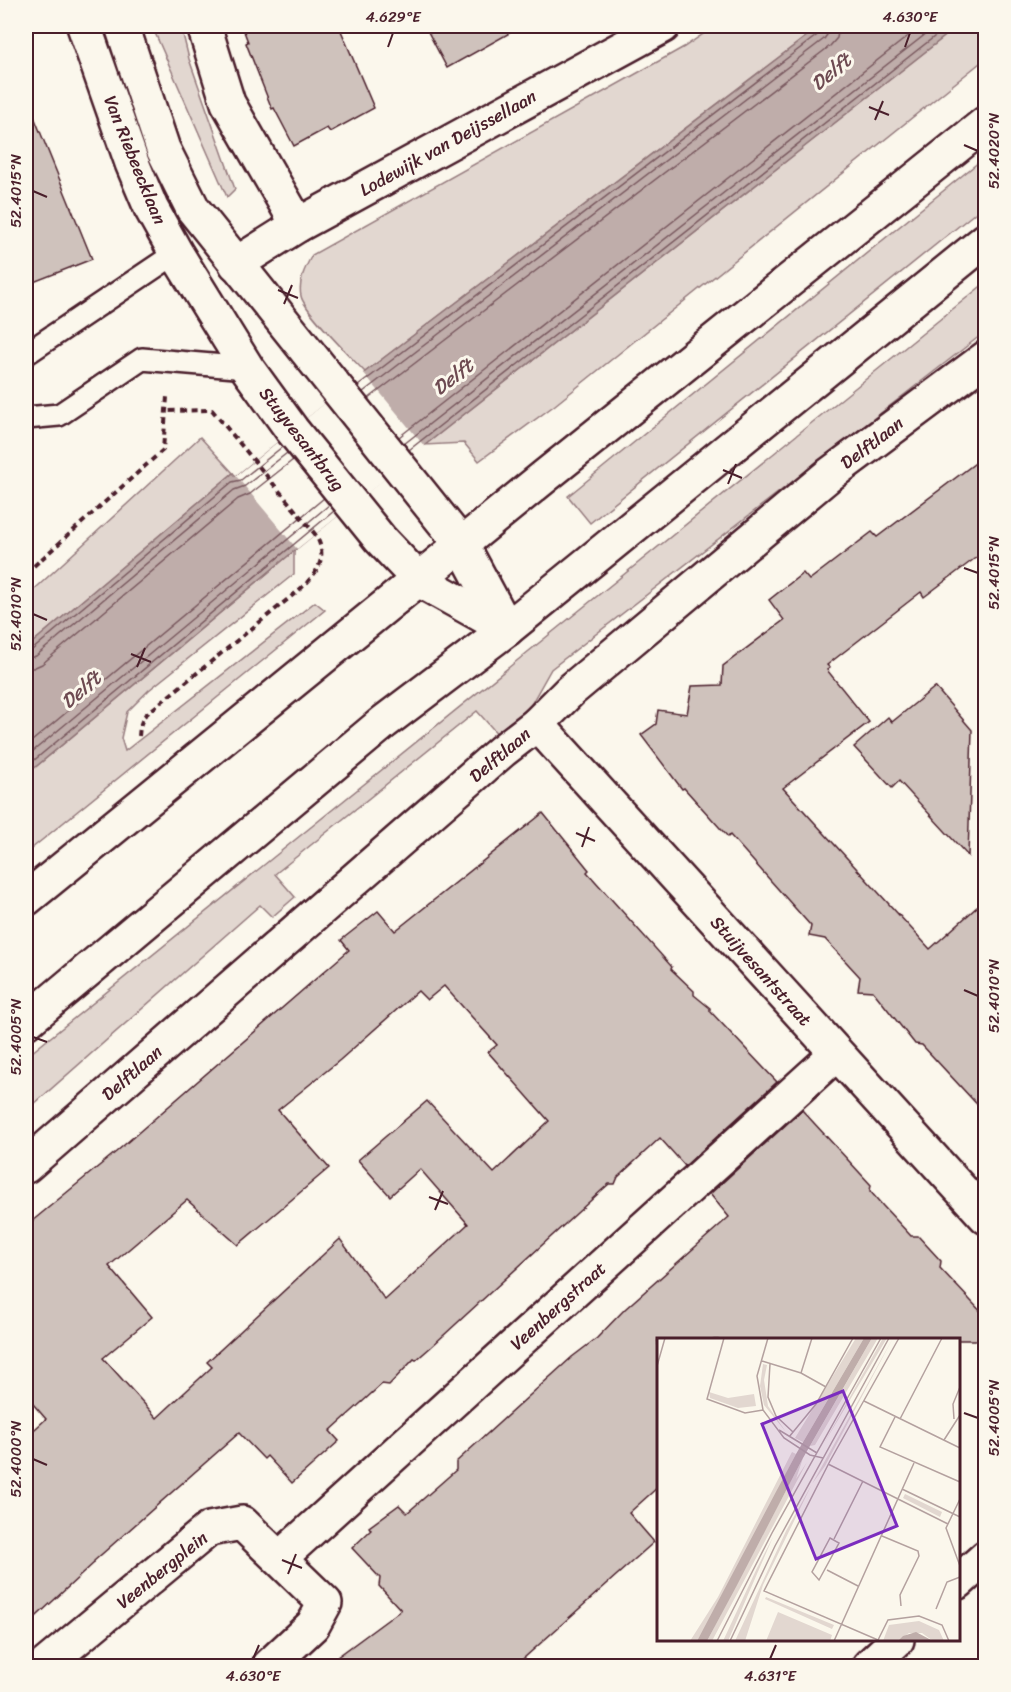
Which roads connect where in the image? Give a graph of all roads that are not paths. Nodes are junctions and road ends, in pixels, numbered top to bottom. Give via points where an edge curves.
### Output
1 (84, 26) edge
2 (122, 26) edge
3 (204, 26) edge
4 (663, 26) edge
5 (986, 123) edge
6 (298, 225) junction
7 (986, 240) edge
8 (176, 253) junction
9 (236, 264) junction
10 (199, 289) joint
11 (26, 354) edge
12 (986, 358) edge
13 (247, 368) junction
14 (26, 418) edge
15 (462, 545) junction
16 (419, 580) junction
17 (507, 629) junction
18 (537, 724) junction
19 (26, 899) edge
20 (26, 1022) edge
21 (836, 1054) junction
22 (26, 1166) edge
23 (986, 1217) edge
24 (986, 1557) edge
25 (280, 1558) junction
26 (960, 1580) edge
27 (896, 1641) edge
28 (44, 1666) edge
29 (269, 1666) edge
30 (868, 1666) edge

1 - 8 street, Van Riebeecklaan via 132,163
2 - 9 street, Van Riebeecklaan via 163,149 193,209
3 - 6 street via 228,103
4 - 6 street, Lodewijk van Deijssellaan
5 - 15 street
6 - 9 street, Lodewijk van Deijssellaan
7 - 17 street
8 - 10 street, Van Riebeecklaan
8 - 11 lane
9 - 15 street
10 - 13 street, Stuyvesantbrug
12 - 18 street, Delftlaan via 829,475 570,691
13 - 14 lane via 142,359 59,415
13 - 16 street, Stuyvesantbrug via 380,539
15 - 16 street
15 - 17 street
16 - 17 street
16 - 19 street
17 - 20 street via 384,722
18 - 21 street, Stuijvesantstraat
18 - 22 street, Delftlaan
21 - 23 street, Stuijvesantstraat
21 - 25 street, Veenbergstraat
24 - 26 street
25 - 28 street, Veenbergplein via 242,1523 209,1529
25 - 29 street, Veenbergplein via 325,1603 313,1625
27 - 30 street

